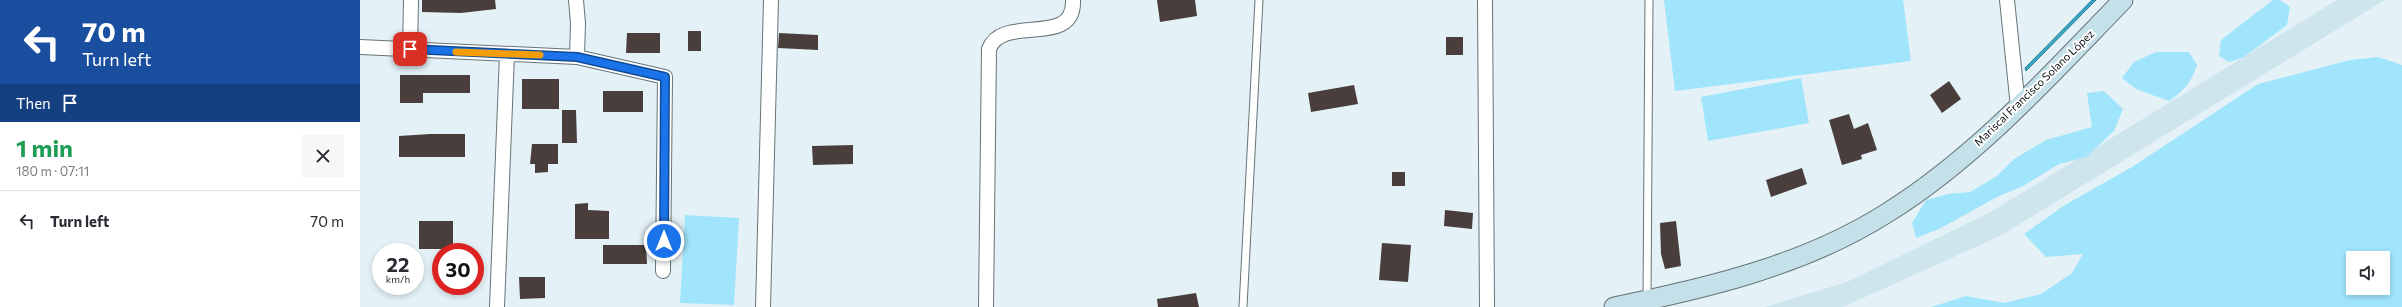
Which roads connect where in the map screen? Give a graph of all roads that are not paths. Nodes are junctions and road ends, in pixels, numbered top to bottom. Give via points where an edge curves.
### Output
1 (411, 0) edge
2 (576, 0) edge
3 (771, 0) edge
4 (1073, 0) edge
5 (1259, 0) edge
6 (1486, 0) edge
7 (1649, 0) edge
8 (2007, 0) edge
9 (2123, 0) edge
10 (360, 47) edge
11 (410, 49) junction
12 (507, 54) junction
13 (577, 57) junction
14 (2018, 107) junction
15 (664, 271) dead end
16 (1647, 300) junction
17 (497, 307) edge
18 (763, 307) edge
19 (986, 307) edge
20 (1243, 307) edge
21 (1487, 307) edge
22 (1614, 307) edge

1 - 11 street
2 - 13 street
3 - 18 street
4 - 19 street via 1069,18 1058,27 1005,32 995,39 989,49
5 - 20 lane
6 - 21 street
7 - 16 lane
8 - 14 street
9 - 14 street, Mariscal Francisco Solano López
10 - 11 street
11 - 12 street
12 - 13 street
12 - 17 street
13 - 15 street via 665,77
14 - 16 street, Mariscal Francisco Solano López via 1919,192 1886,214 1834,242 1707,288
16 - 22 street, Mariscal Francisco Solano López

